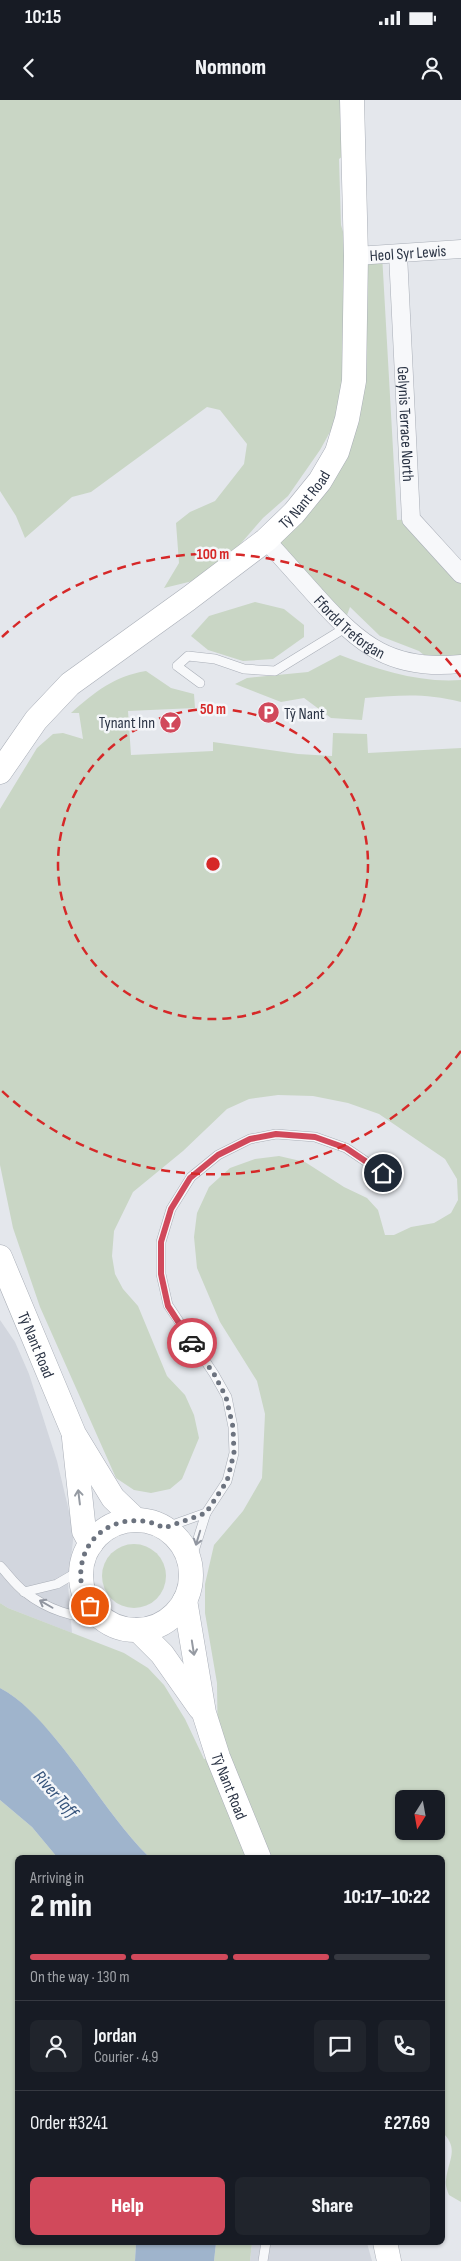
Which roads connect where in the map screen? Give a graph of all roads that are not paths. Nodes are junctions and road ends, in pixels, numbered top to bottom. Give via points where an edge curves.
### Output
1 (352, 100) edge
2 (461, 249) edge
3 (398, 254) junction
4 (356, 256) junction
5 (266, 540) junction
6 (461, 574) edge
7 (345, 628) junction
8 (461, 664) edge
9 (200, 683) dead end
10 (2, 764) edge
11 (383, 1173) dead end
12 (0, 1257) edge
13 (74, 1434) junction
14 (206, 1513) junction
15 (135, 1519) junction
16 (164, 1528) junction
17 (91, 1544) junction
18 (190, 1564) junction
19 (0, 1566) edge
20 (80, 1570) junction
21 (24, 1592) junction
22 (185, 1600) junction
23 (102, 1618) junction
24 (138, 1630) junction
25 (204, 1713) junction
26 (258, 1855) edge
27 (266, 2245) edge
28 (385, 2245) edge
29 (263, 2261) edge
30 (389, 2261) edge

1 - 4 main road, Tŷ Nant Road
2 - 3 street, Heol Syr Lewis
3 - 4 street, Heol Syr Lewis
3 - 6 street, Gelynis Terrace North via 411,519
4 - 5 main road, Tŷ Nant Road via 354,381 345,427 337,452 320,481
5 - 7 street, Ffordd Treforgan
5 - 10 main road, Tŷ Nant Road via 70,684 36,720
7 - 8 street, Ffordd Treforgan via 363,643 407,662 439,667
7 - 9 lane via 275,671 244,669 215,659 188,656 176,666
11 - 14 lane via 346,1148 315,1137 276,1134 250,1139 218,1155 190,1178 171,1209 161,1242 161,1274 168,1306 214,1374 226,1397 233,1427 234,1453 227,1481
12 - 13 main road, Tŷ Nant Road
13 - 15 main road, Tŷ Nant Road via 113,1498
17 -> 13 main road, Tŷ Nant Road via 84,1531
14 - 16 lane
14 -> 18 lane
15 - 16 main road, Tŷ Nant Road via 154,1522
15 - 17 main road via 116,1523
16 - 18 main road, Tŷ Nant Road via 171,1531 183,1546
17 - 20 main road via 85,1551
18 - 22 main road, Tŷ Nant Road via 191,1583
19 - 21 lane
20 - 21 lane via 57,1584
20 - 23 main road via 82,1589 90,1606
23 -> 21 lane via 83,1619
22 - 24 main road, Tŷ Nant Road via 173,1615 157,1626
22 -> 25 main road, Tŷ Nant Road
23 - 24 main road via 119,1627
24 - 25 main road, Tŷ Nant Road via 162,1654
25 - 26 main road, Tŷ Nant Road
27 - 29 lane
28 - 30 main road

